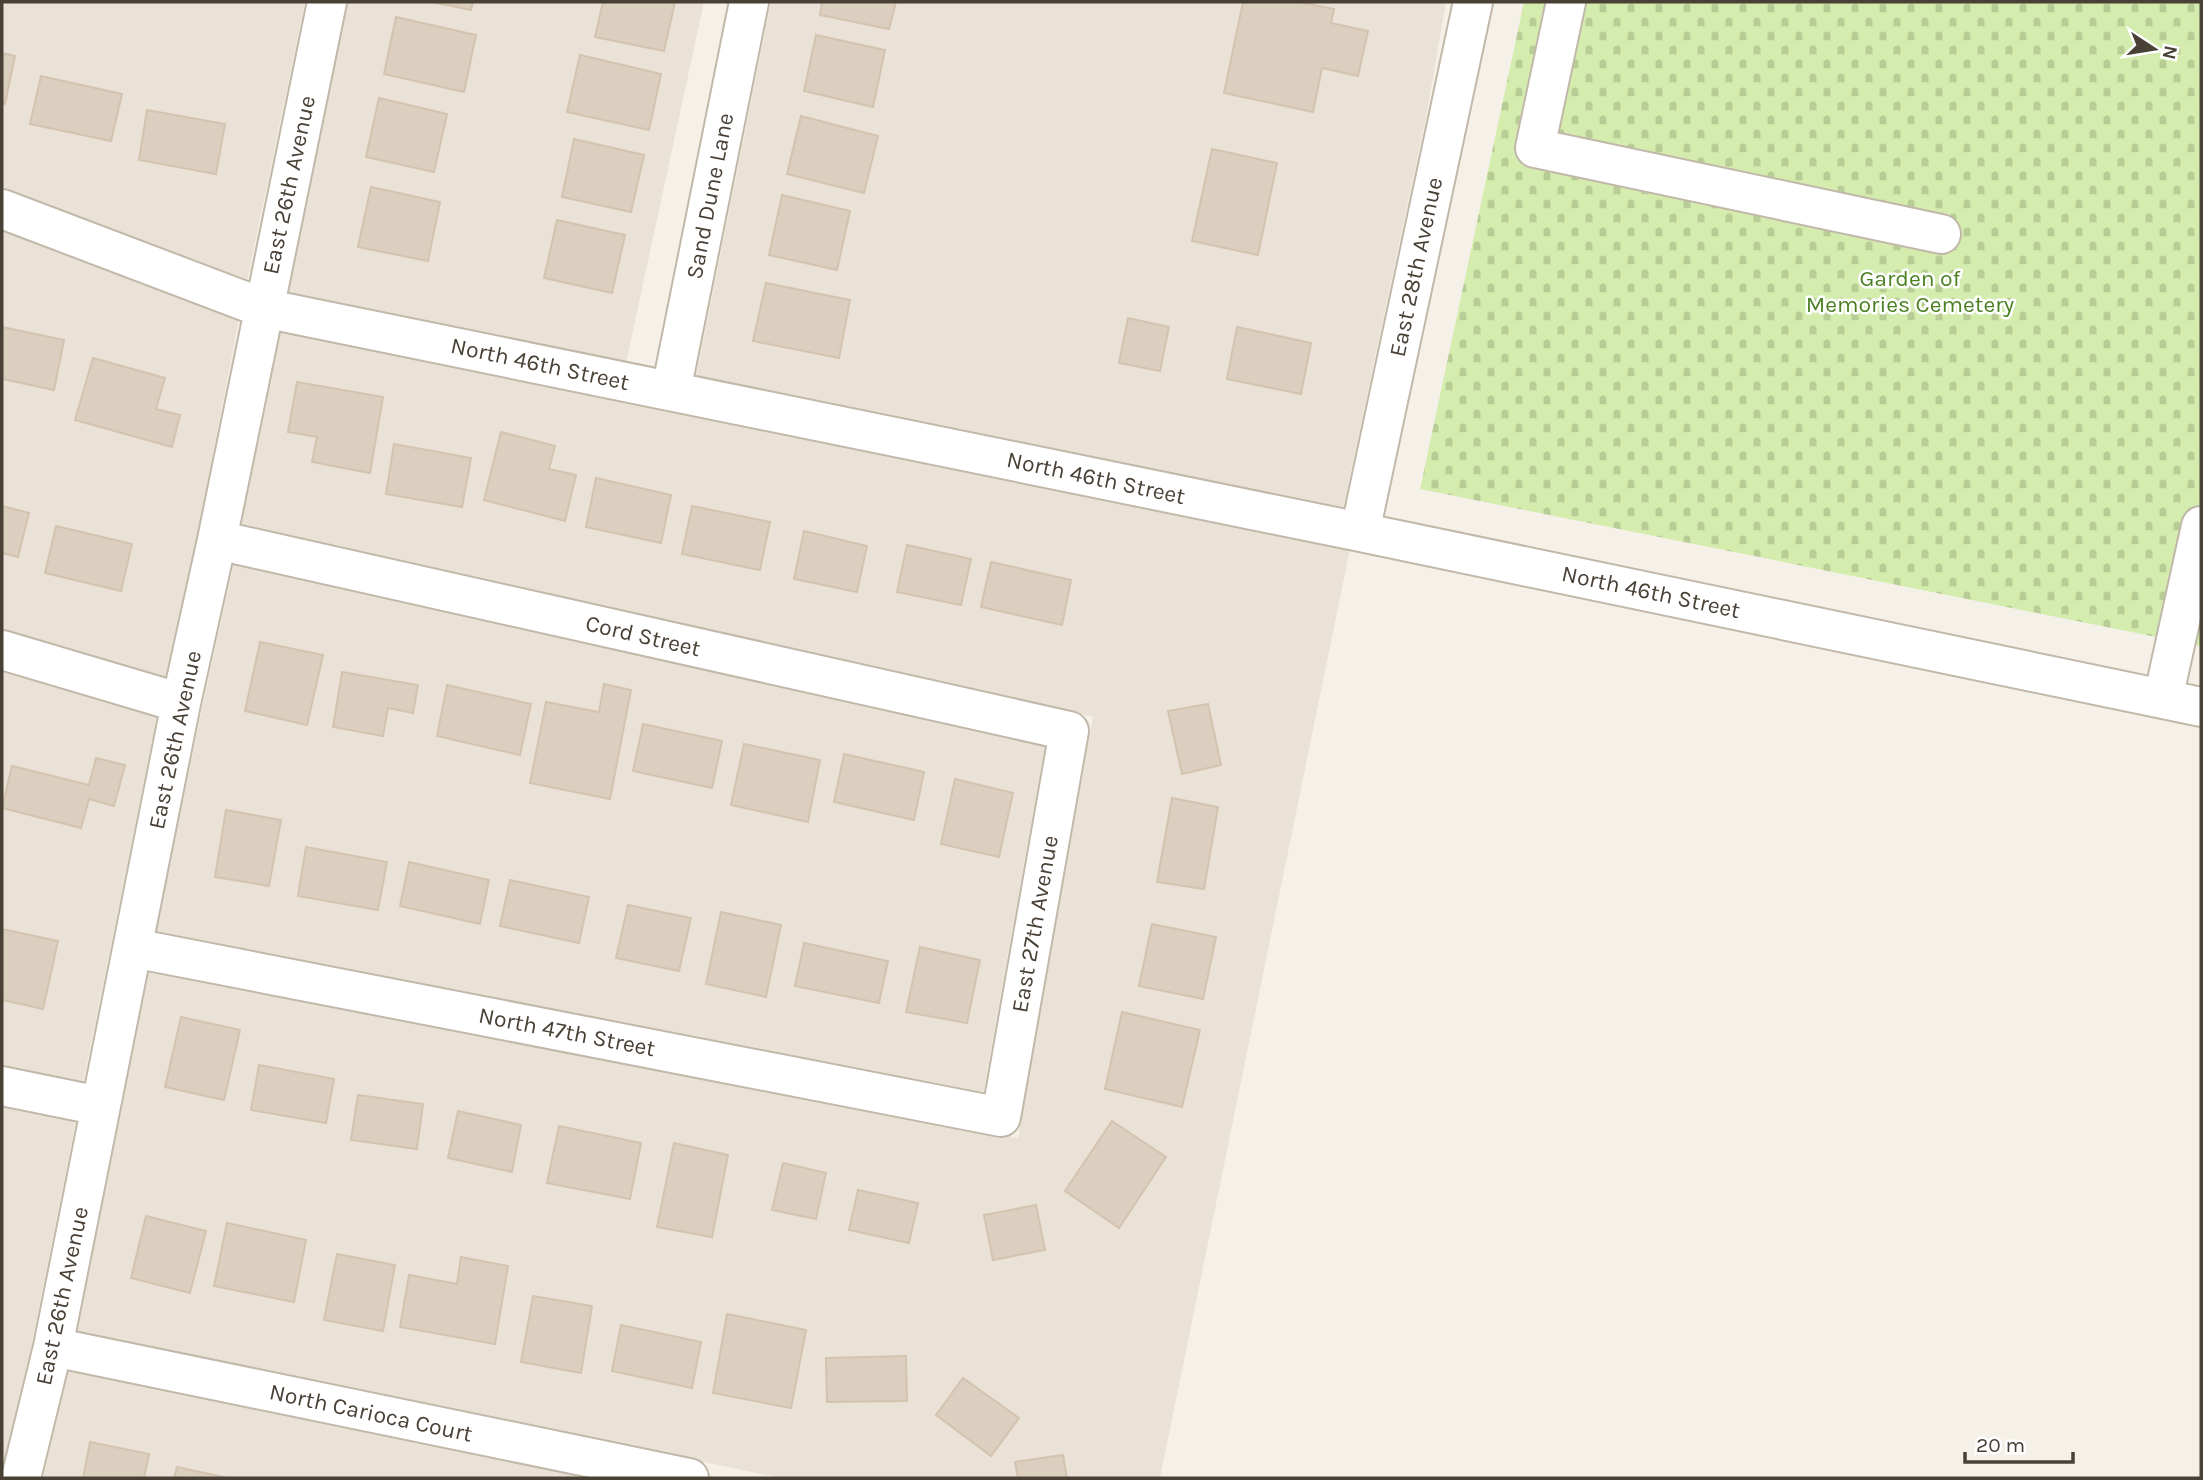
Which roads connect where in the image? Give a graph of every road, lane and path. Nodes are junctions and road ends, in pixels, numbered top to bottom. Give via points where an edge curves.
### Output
1 (327, 2) edge
2 (749, 2) edge
3 (1473, 2) edge
4 (1566, 2) edge
5 (2, 209) edge
6 (1941, 234) dead end
7 (263, 308) junction
8 (671, 391) junction
9 (2201, 526) edge
10 (1360, 532) junction
11 (218, 540) junction
12 (2194, 600) edge
13 (2, 650) edge
14 (2163, 699) junction
15 (181, 703) junction
16 (2201, 707) edge
17 (1069, 731) joint
18 (133, 948) junction
19 (2, 1086) edge
20 (100, 1107) junction
21 (1001, 1116) joint
22 (53, 1347) junction
23 (21, 1478) edge
24 (689, 1478) edge

1 - 7 street, East 26th Avenue
2 - 8 street, Sand Dune Lane
3 - 10 street, East 28th Avenue
4 - 6 street via 1535,148
5 - 7 street, North 46th Street
7 - 8 street, North 46th Street
7 - 11 street, East 26th Avenue
8 - 10 street, North 46th Street
9 - 12 street
10 - 14 street, North 46th Street
11 - 15 street, East 26th Avenue
11 - 17 street, Cord Street
12 - 14 street
13 - 15 street
14 - 16 street, North 46th Street
15 - 18 street, East 26th Avenue
17 - 21 street, East 27th Avenue
18 - 20 street, East 26th Avenue
18 - 21 street, North 47th Street
19 - 20 street
20 - 22 street, East 26th Avenue
22 - 23 street, East 26th Avenue
22 - 24 street, North Carioca Court

